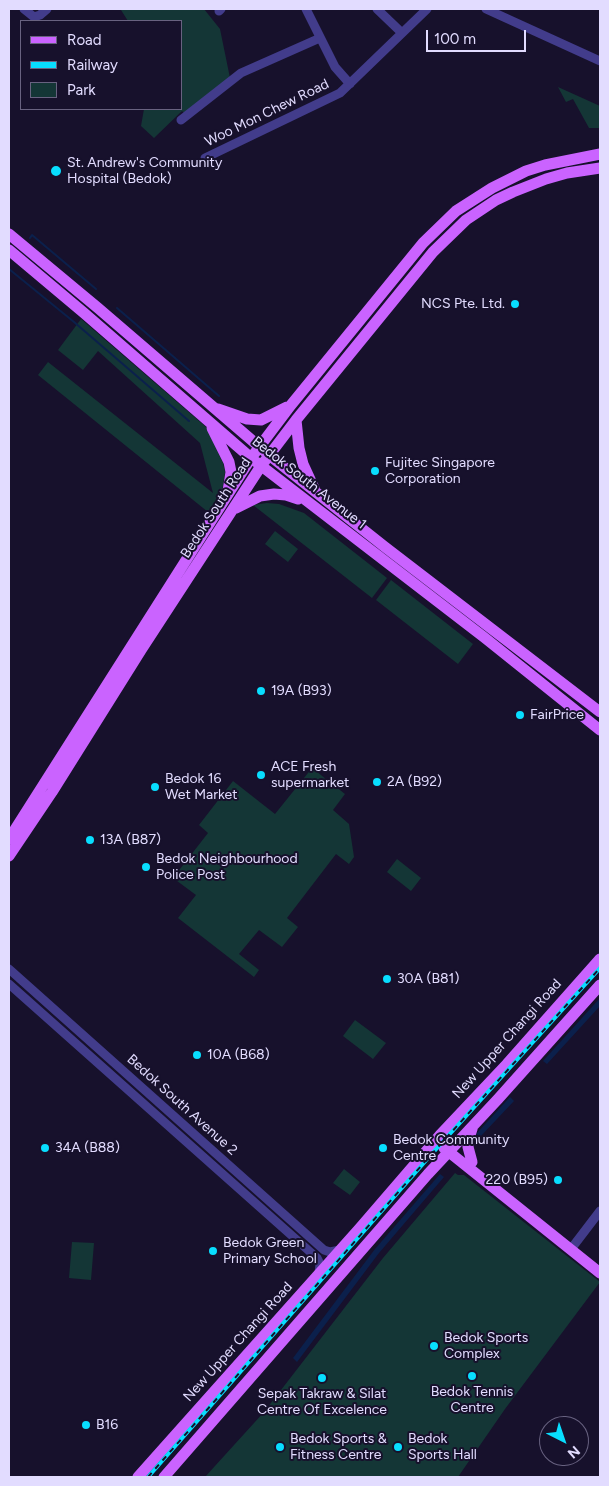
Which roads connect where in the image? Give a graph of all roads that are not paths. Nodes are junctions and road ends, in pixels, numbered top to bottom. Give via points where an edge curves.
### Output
1 (24, 9) edge
2 (47, 9) edge
3 (306, 9) edge
4 (377, 9) edge
5 (427, 9) edge
6 (486, 9) edge
7 (402, 33) junction
8 (320, 38) junction
9 (600, 61) edge
10 (350, 84) junction
11 (181, 120) dead end
12 (600, 154) edge
13 (205, 158) dead end
14 (600, 168) edge
15 (9, 234) edge
16 (9, 250) edge
17 (291, 405) junction
18 (211, 406) junction
19 (296, 420) junction
20 (209, 422) junction
21 (259, 447) junction
22 (269, 455) junction
23 (251, 458) junction
24 (261, 466) junction
25 (316, 492) junction
26 (227, 494) junction
27 (311, 504) junction
28 (232, 510) junction
29 (600, 712) edge
30 (600, 730) edge
31 (13, 838) edge
32 (9, 856) edge
33 (600, 959) edge
34 (9, 969) edge
35 (9, 984) edge
36 (600, 985) edge
37 (473, 1126) junction
38 (438, 1138) junction
39 (451, 1149) junction
40 (470, 1164) junction
41 (432, 1170) junction
42 (600, 1211) edge
43 (573, 1247) junction
44 (340, 1250) junction
45 (600, 1264) edge
46 (600, 1273) edge
47 (319, 1274) junction
48 (138, 1477) edge
49 (164, 1477) edge

1 - 2 street via 34,17
3 - 8 street
4 - 7 street
5 - 7 street, Woo Mon Chew Road
6 - 9 street
7 - 10 street, Woo Mon Chew Road
8 - 10 street via 335,67
8 - 11 street via 241,73
10 - 13 street, Woo Mon Chew Road via 340,93
12 - 17 main road, Bedok South Road via 526,171 456,211 418,248
14 - 19 main road, Bedok South Road via 529,185 496,200 466,220 433,252
15 - 18 main road, Bedok South Avenue 1
16 - 20 main road, Bedok South Avenue 1
17 - 18 main road via 261,420 247,419
17 - 21 main road, Bedok South Road
18 - 21 main road, Bedok South Avenue 1
19 - 22 main road, Bedok South Road
19 - 25 main road via 303,464
20 - 23 main road, Bedok South Avenue 1
20 - 26 main road via 229,462 231,472
21 - 22 main road, Bedok South Avenue 1
21 - 23 main road, Bedok South Road
22 - 24 main road, Bedok South Road
22 - 25 main road, Bedok South Avenue 1
23 - 24 main road, Bedok South Avenue 1
23 - 26 main road, Bedok South Road
24 - 27 main road, Bedok South Avenue 1
24 - 28 main road, Bedok South Road
25 - 29 main road, Bedok South Avenue 1
26 - 31 main road, Bedok South Road
27 - 28 main road via 286,494 274,494 260,496
27 - 30 main road, Bedok South Avenue 1
28 - 31 main road, Bedok South Road via 52,792
31 - 32 main road, Bedok South Road
33 - 38 main road, New Upper Changi Road
34 - 44 street, Bedok South Avenue 2 via 324,1250
35 - 47 street, Bedok South Avenue 2 via 316,1258 320,1264
36 - 37 main road
37 - 39 main road
37 - 40 main road via 468,1144
38 - 39 main road
38 - 44 main road, New Upper Changi Road
39 - 40 main road
39 - 41 main road
40 - 41 main road via 449,1164
40 - 43 main road
41 - 49 main road
42 - 43 street
43 - 45 main road
43 - 46 main road
44 - 47 main road, New Upper Changi Road
47 - 48 main road, New Upper Changi Road

